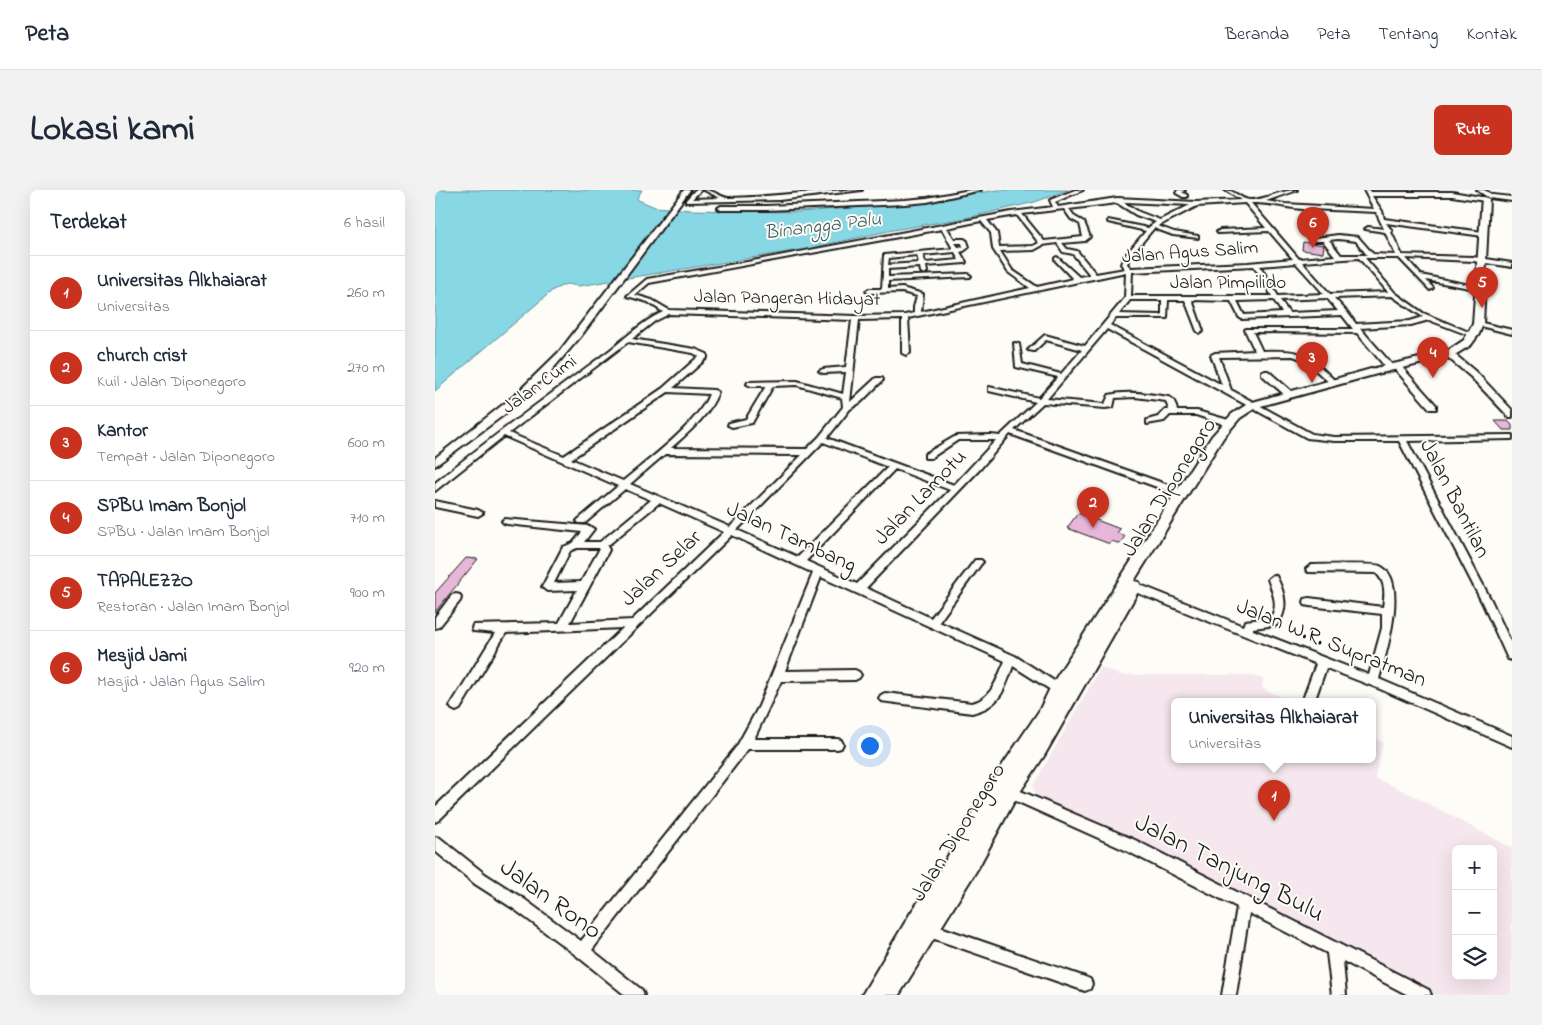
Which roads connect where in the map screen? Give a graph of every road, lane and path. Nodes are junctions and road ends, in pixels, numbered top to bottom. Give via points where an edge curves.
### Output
1 (687, 190) edge
2 (698, 190) edge
3 (707, 190) edge
4 (859, 190) edge
5 (978, 190) edge
6 (1182, 190) edge
7 (1227, 190) edge
8 (1294, 190) edge
9 (1463, 190) edge
10 (1078, 191) edge
11 (1368, 192) edge
12 (1429, 192) edge
13 (809, 193) edge
14 (1480, 194) edge
15 (1185, 196) dead end
16 (1468, 196) junction
17 (729, 199) junction
18 (1117, 200) junction
19 (1259, 200) junction
20 (1512, 200) edge
21 (1247, 202) junction
22 (1196, 204) junction
23 (1065, 207) junction
24 (1305, 207) junction
25 (721, 208) dead end
26 (1056, 208) junction
27 (1379, 210) junction
28 (1018, 213) junction
29 (983, 220) junction
30 (1110, 221) dead end
31 (1161, 222) junction
32 (944, 227) junction
33 (1387, 227) junction
34 (1151, 228) junction
35 (1270, 229) junction
36 (1368, 229) dead end
37 (1220, 232) dead end
38 (1483, 234) junction
39 (1196, 237) dead end
40 (1325, 239) junction
41 (952, 241) junction
42 (1059, 242) junction
43 (1042, 243) junction
44 (997, 249) junction
45 (957, 250) junction
46 (920, 253) junction
47 (1400, 256) junction
48 (1339, 257) junction
49 (1361, 257) junction
50 (1372, 257) junction
51 (1057, 259) dead end
52 (1297, 260) junction
53 (1481, 260) junction
54 (1256, 264) junction
55 (923, 265) junction
56 (1512, 265) edge
57 (885, 267) junction
58 (1129, 270) junction
59 (968, 276) dead end
60 (1094, 276) junction
61 (1421, 277) junction
62 (925, 278) junction
63 (885, 279) junction
64 (1078, 280) junction
65 (1430, 288) dead end
66 (1481, 288) junction
67 (1036, 289) junction
68 (885, 290) junction
69 (869, 291) dead end
70 (1393, 294) junction
71 (1329, 297) junction
72 (1127, 298) junction
73 (1165, 298) junction
74 (1275, 298) junction
75 (1188, 299) junction
76 (1233, 299) junction
77 (667, 312) junction
78 (1345, 313) junction
79 (918, 315) junction
80 (1113, 316) junction
81 (1287, 316) junction
82 (905, 317) junction
83 (1242, 317) junction
84 (857, 318) junction
85 (1427, 318) junction
86 (1478, 324) junction
87 (1106, 326) junction
88 (1357, 328) junction
89 (1248, 330) junction
90 (1200, 331) dead end
91 (1512, 332) edge
92 (1473, 335) junction
93 (627, 340) junction
94 (1016, 344) dead end
95 (1087, 349) junction
96 (1032, 350) dead end
97 (906, 353) dead end
98 (1260, 354) junction
99 (1449, 354) junction
100 (850, 368) junction
101 (1391, 368) junction
102 (823, 371) dead end
103 (1265, 373) dead end
104 (1061, 376) junction
105 (879, 380) dead end
106 (1331, 382) junction
107 (771, 383) junction
108 (751, 384) dead end
109 (992, 389) dead end
110 (666, 390) junction
111 (1228, 392) junction
112 (1287, 393) junction
113 (846, 397) junction
114 (1041, 401) junction
115 (847, 407) junction
116 (1257, 407) junction
117 (1433, 407) dead end
118 (1174, 413) junction
119 (1512, 415) edge
120 (1149, 422) dead end
121 (1229, 423) junction
122 (732, 425) dead end
123 (1009, 431) junction
124 (503, 433) junction
125 (1497, 437) junction
126 (1512, 437) edge
127 (822, 439) junction
128 (1003, 439) junction
129 (1403, 440) junction
130 (1512, 442) edge
131 (663, 451) junction
132 (809, 452) junction
133 (928, 456) dead end
134 (564, 460) junction
135 (435, 463) edge
136 (893, 466) junction
137 (622, 484) junction
138 (435, 488) edge
139 (956, 489) junction
140 (1182, 492) junction
141 (657, 500) junction
142 (435, 504) edge
143 (479, 513) dead end
144 (507, 521) dead end
145 (582, 521) dead end
146 (731, 530) junction
147 (575, 545) junction
148 (602, 545) junction
149 (799, 562) junction
150 (978, 562) dead end
151 (1311, 569) dead end
152 (819, 571) junction
153 (1273, 578) dead end
154 (585, 586) junction
155 (1134, 587) junction
156 (858, 590) junction
157 (456, 598) dead end
158 (1309, 602) dead end
159 (1387, 611) junction
160 (435, 624) edge
161 (632, 624) junction
162 (931, 624) junction
163 (562, 627) junction
164 (477, 628) dead end
165 (503, 629) junction
166 (1247, 631) junction
167 (1512, 656) edge
168 (1011, 659) junction
169 (1322, 662) junction
170 (778, 676) junction
171 (855, 676) dead end
172 (1373, 682) junction
173 (1058, 690) junction
174 (885, 698) dead end
175 (1309, 698) edge
176 (456, 706) dead end
177 (1512, 742) edge
178 (745, 744) junction
179 (837, 744) dead end
180 (1009, 792) junction
181 (435, 816) edge
182 (435, 843) edge
183 (1244, 904) junction
184 (926, 929) junction
185 (1334, 948) junction
186 (582, 951) junction
187 (1085, 984) dead end
188 (637, 995) edge
189 (873, 995) edge
190 (887, 995) edge
191 (1229, 995) edge
192 (1339, 995) edge
193 (1424, 995) edge

1 - 135 main road via 561,355 508,406
2 - 17 street via 689,201
3 - 17 street via 715,196
4 - 13 street
5 - 25 street via 905,202
6 - 15 street via 1178,192
7 - 21 street
8 - 19 street
9 - 16 street
10 - 26 street via 1052,201
11 - 12 street
11 - 27 street
12 - 16 street
13 - 17 street
14 - 16 street
14 - 20 main road
14 - 20 main road
14 - 38 highway
18 - 22 street via 1124,197 1152,198
18 - 23 street
18 - 31 street via 1125,207
19 - 21 street
19 - 24 street
21 - 22 street
21 - 35 street
22 - 31 street
23 - 26 street
23 - 42 street via 1073,218 1082,223 1087,237
24 - 27 street
24 - 40 street via 1309,214 1315,216 1317,223 1305,226 1309,236 1314,240
26 - 28 street
27 - 33 street
28 - 29 street
28 - 43 street
29 - 32 street
29 - 44 street via 993,229
30 - 34 street
31 - 34 street
32 - 41 street
32 - 77 street via 647,281 630,296 650,301
33 - 36 street
33 - 38 street
33 - 47 street
34 - 39 street
34 - 58 street via 1125,258 1124,264
35 - 37 street
35 - 52 street
38 - 53 highway
40 - 48 street
40 - 50 street via 1358,239
41 - 45 street
41 - 45 street via 966,244 965,248
42 - 43 street
42 - 60 street via 1065,251 1075,252
43 - 44 street via 1034,248
44 - 67 street via 1010,271
45 - 46 street
45 - 55 street via 963,263
46 - 55 street
46 - 57 street via 886,256
47 - 50 street, Jalan Agus Salim
47 - 53 street, Jalan Agus Salim
47 - 61 street
48 - 49 street, Jalan Agus Salim
48 - 52 street, Jalan Agus Salim
49 - 50 street, Jalan Agus Salim
49 - 70 street
51 - 64 street
52 - 54 street, Jalan Agus Salim
52 - 71 street
53 - 56 street, Jalan Agus Salim
53 - 66 highway
54 - 58 street, Jalan Agus Salim
54 - 74 street
55 - 57 street
55 - 62 street
57 - 63 street
58 - 60 street, Jalan Agus Salim
58 - 72 street
59 - 62 street
60 - 64 street, Jalan Agus Salim
61 - 65 street
61 - 66 street
62 - 63 street
63 - 68 street
64 - 67 street, Jalan Agus Salim
66 - 86 highway
67 - 79 street, Jalan Agus Salim
68 - 69 street
68 - 79 street via 921,295
70 - 71 street, Jalan Pimpilido
70 - 85 street
71 - 74 street, Jalan Pimpilido
71 - 78 street
72 - 73 street, Jalan Pimpilido
72 - 80 street, Jalan Lamotu
73 - 75 street, Jalan Pimpilido
73 - 80 street via 1165,317
74 - 76 street, Jalan Pimpilido
74 - 81 street
75 - 76 street, Jalan Pimpilido
75 - 90 street
76 - 83 street
77 - 84 street, Jalan Pangeran Hidayat
77 - 93 street, Jalan Cumi
78 - 81 street
78 - 88 street
79 - 82 street, Jalan Agus Salim
80 - 87 street, Jalan Lamotu
81 - 83 street
82 - 84 street, Jalan Pangeran Hidayat
82 - 97 street
83 - 89 street
84 - 100 street
85 - 88 street via 1411,323
85 - 92 street
86 - 91 street
86 - 92 highway
87 - 95 street, Jalan Lamotu
87 - 111 street
88 - 89 street
88 - 101 street
89 - 98 street
92 - 99 highway via 1465,346
93 - 110 street via 695,351 704,356
93 - 124 street, Jalan Cumi
94 - 104 street via 1019,365
95 - 96 street via 1045,337
95 - 104 street, Jalan Lamotu
98 - 106 street via 1303,355
98 - 111 street via 1215,355
99 - 101 highway
99 - 119 street
100 - 102 street
100 - 113 street
101 - 106 highway, Jalan Diponegoro
101 - 116 highway, Jalan Diponegoro
101 - 117 street
103 - 112 street
104 - 114 street, Jalan Lamotu
105 - 115 street, Jalan Selar
106 - 112 highway, Jalan Diponegoro
107 - 108 street
107 - 113 street via 804,384
107 - 122 street via 749,421
109 - 114 street
110 - 131 street via 714,393 695,420
110 - 134 street
111 - 116 street
112 - 116 highway, Jalan Diponegoro
113 - 115 street
114 - 118 street via 1108,406 1113,396 1143,396 1168,399
114 - 123 street, Jalan Lamotu
115 - 127 street, Jalan Selar
116 - 121 highway, Jalan Diponegoro
116 - 129 street via 1298,431 1321,438
116 - 155 highway, Jalan Diponegoro via 1228,433
118 - 120 street via 1168,412 1161,419
118 - 121 street via 1197,413
121 - 140 highway, Jalan Diponegoro via 1212,443
123 - 128 street, Jalan Lamotu
123 - 140 street
124 - 134 street, Jalan Tambang
124 - 138 street, Jalan Cumi
125 - 126 street
125 - 129 street
125 - 130 street
127 - 132 street, Jalan Selar
127 - 136 street
128 - 133 street via 956,438
128 - 139 street, Jalan Lamotu
129 - 167 street, Jalan Bantilan
131 - 132 street
131 - 137 street
132 - 146 street, Jalan Selar
134 - 137 street, Jalan Tambang
136 - 139 street
136 - 149 street
137 - 141 street, Jalan Tambang
137 - 145 street
139 - 156 street, Jalan Lamotu
140 - 173 highway, Jalan Diponegoro
141 - 146 street, Jalan Tambang
141 - 148 street
142 - 143 street
144 - 147 street via 589,529
146 - 149 street, Jalan Tambang
146 - 161 street, Jalan Selar
147 - 148 street
147 - 154 street via 566,549 547,587
148 - 154 street via 604,550
149 - 152 street, Jalan Tambang
150 - 162 street
151 - 159 street via 1378,569 1383,572 1391,591
152 - 156 street, Jalan Tambang
152 - 170 street
153 - 166 street via 1282,604 1278,617 1273,622 1249,624
154 - 163 street
155 - 166 street, Jalan W.R. Supratman
155 - 180 highway, Jalan Diponegoro via 1038,750
156 - 162 street, Jalan Tambang
157 - 160 street
158 - 159 street
159 - 172 street via 1387,628
161 - 163 street
161 - 181 street, Jalan Selar
162 - 168 street, Jalan Tambang
163 - 165 street
164 - 165 street
165 - 176 street
166 - 169 street, Jalan W.R. Supratman
168 - 173 street, Jalan Tambang
168 - 174 street via 993,698 977,707
169 - 172 street, Jalan W.R. Supratman
169 - 175 street
170 - 171 street
170 - 178 street via 760,719
172 - 177 street, Jalan W.R. Supratman
173 - 189 highway, Jalan Diponegoro
178 - 179 street
178 - 186 street
180 - 183 street, Jalan Tanjung Bulu via 1117,838
180 - 184 highway, Jalan Diponegoro via 971,861
182 - 186 street, Jalan Rono
183 - 185 street, Jalan Tanjung Bulu
183 - 191 street
184 - 187 street
184 - 190 highway, Jalan Diponegoro
185 - 192 street
185 - 193 street, Jalan Tanjung Bulu
186 - 188 street, Jalan Rono

